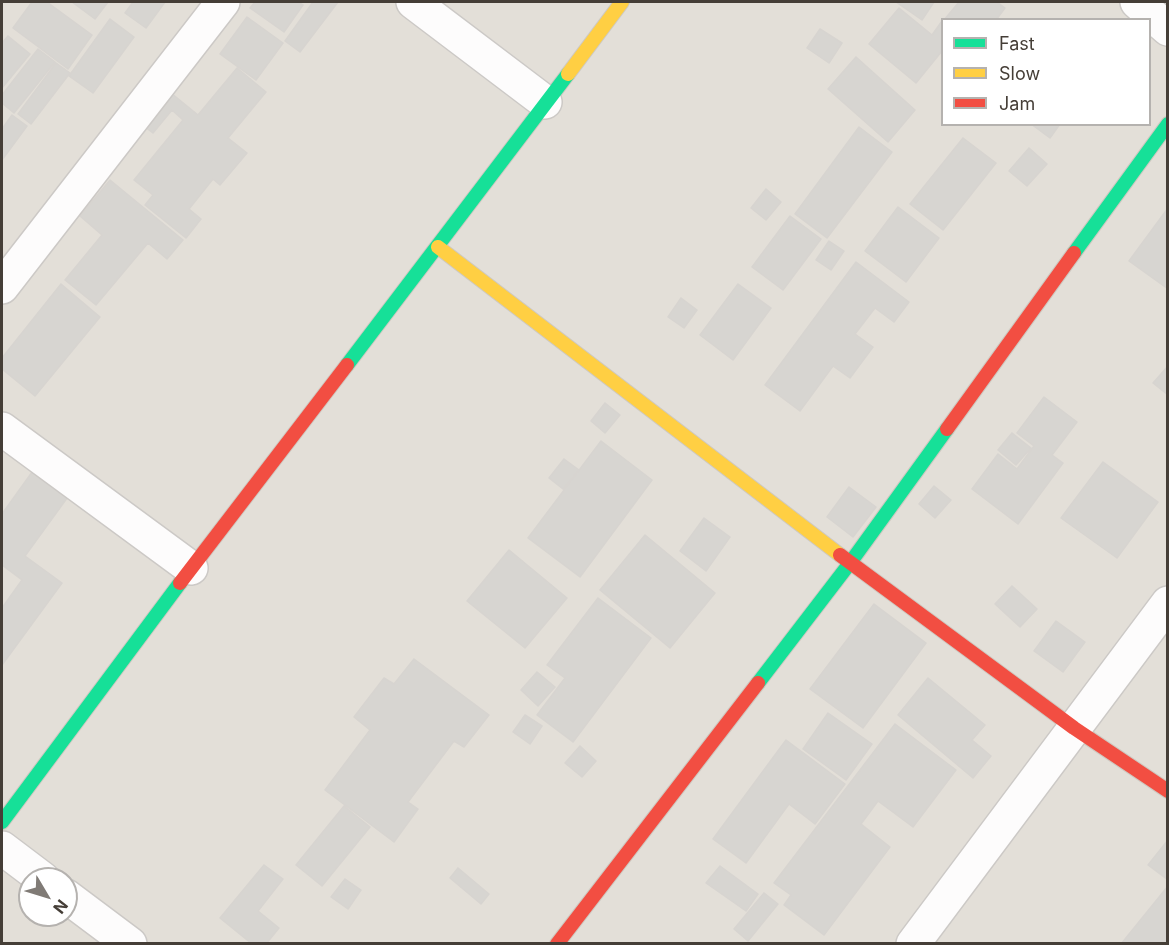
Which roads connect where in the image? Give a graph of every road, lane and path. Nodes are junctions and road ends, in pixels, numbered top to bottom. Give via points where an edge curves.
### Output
1 (223, 2) edge
2 (413, 2) edge
3 (622, 2) edge
4 (1137, 2) edge
5 (1167, 29) edge
6 (545, 102) junction
7 (1167, 124) edge
8 (438, 247) junction
9 (2, 287) edge
10 (2, 429) edge
11 (850, 563) junction
12 (191, 568) junction
13 (1167, 603) edge
14 (1074, 728) junction
15 (1167, 791) edge
16 (2, 822) edge
17 (2, 848) edge
18 (27, 867) edge
19 (78, 905) edge
20 (130, 944) edge
21 (557, 944) edge
22 (913, 944) edge

1 - 9 street
2 - 6 street
3 - 6 street
4 - 5 street
6 - 8 street
7 - 11 street
8 - 11 street
8 - 12 street
10 - 12 street
11 - 14 street
11 - 21 street
12 - 16 street
13 - 14 street
14 - 15 street
14 - 22 street
17 - 18 street
19 - 20 street

